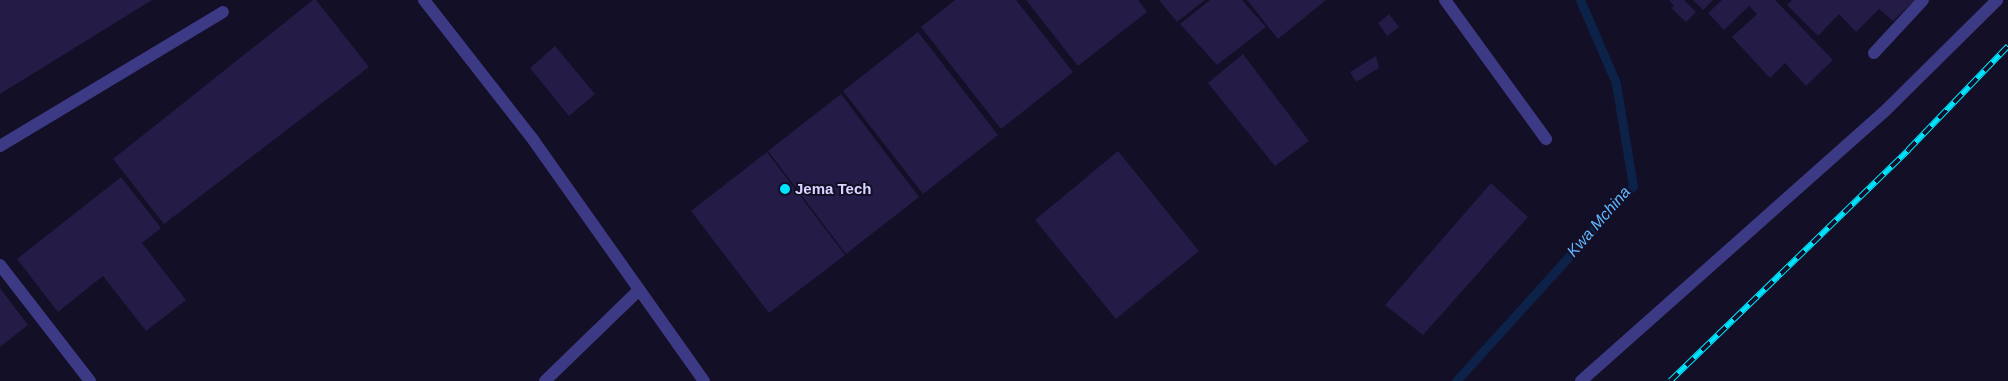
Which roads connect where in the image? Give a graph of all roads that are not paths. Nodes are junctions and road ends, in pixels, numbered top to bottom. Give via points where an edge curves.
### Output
1 (424, 0) edge
2 (1445, 0) edge
3 (1923, 0) edge
4 (1997, 0) edge
5 (223, 12) dead end
6 (1874, 53) dead end
7 (1546, 139) dead end
8 (0, 146) edge
9 (0, 265) edge
10 (639, 290) junction
11 (90, 381) edge
12 (545, 381) edge
13 (704, 381) edge
14 (1581, 381) edge

1 - 10 street via 534,141
2 - 7 street
3 - 6 street
4 - 14 street via 1884,112
5 - 8 street
9 - 11 street
10 - 12 street
10 - 13 street

